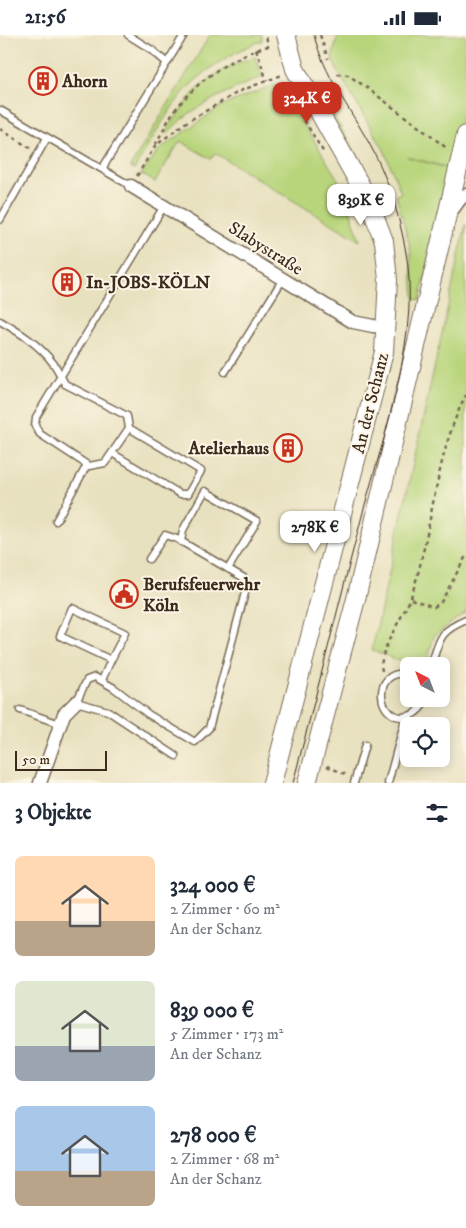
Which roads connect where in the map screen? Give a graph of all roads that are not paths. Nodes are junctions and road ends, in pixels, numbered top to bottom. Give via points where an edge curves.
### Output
1 (128, 35) edge
2 (184, 35) edge
3 (286, 35) edge
4 (167, 63) junction
5 (0, 110) edge
6 (466, 135) edge
7 (47, 138) junction
8 (102, 169) junction
9 (131, 186) joint
10 (466, 195) edge
11 (164, 206) junction
12 (447, 217) junction
13 (0, 220) edge
14 (283, 279) junction
15 (0, 321) edge
16 (386, 327) junction
17 (225, 372) dead end
18 (61, 378) junction
19 (129, 428) junction
20 (112, 453) junction
21 (87, 465) junction
22 (56, 521) dead end
23 (181, 542) junction
24 (149, 559) dead end
25 (228, 569) junction
26 (466, 620) edge
27 (434, 657) edge
28 (111, 661) junction
29 (400, 673) edge
30 (102, 680) junction
31 (76, 702) junction
32 (421, 707) edge
33 (20, 710) dead end
34 (406, 716) junction
35 (60, 723) junction
36 (365, 745) dead end
37 (176, 756) dead end
38 (355, 781) edge
39 (40, 783) edge
40 (272, 783) edge
41 (307, 783) edge
42 (388, 783) edge

1 - 4 lane
2 - 4 lane
3 - 16 main road, An der Schanz via 295,69 368,199 384,241 388,281
4 - 8 lane
5 - 7 lane
6 - 12 main road, An der Schanz
7 - 8 lane
7 - 13 lane
8 - 9 lane
9 - 11 street, Slabystraße
10 - 12 street
11 - 14 street, Slabystraße
11 - 18 lane
12 - 41 main road, An der Schanz via 356,599
14 - 16 street, Slabystraße via 353,322
14 - 17 lane
15 - 18 lane via 39,348
16 - 40 main road, An der Schanz via 384,352
18 - 19 lane via 127,416
18 - 21 lane via 36,417 35,426 40,434
19 - 20 lane
19 - 20 lane via 201,471 188,494 180,494
20 - 21 lane via 105,463
21 - 22 lane
23 - 24 lane via 165,535
23 - 25 lane
23 - 25 lane via 182,530 205,491 257,521
25 - 30 lane via 244,578 246,589 209,728 195,742 148,714
26 - 27 lane via 441,636
28 - 28 lane via 125,633 72,608 60,636
28 - 30 lane
29 - 34 lane via 387,680 381,694 386,708 395,715
30 - 31 lane via 95,677 87,680
31 - 35 street via 64,713
31 - 37 lane via 108,711
32 - 34 lane
33 - 35 lane
34 - 42 lane
35 - 39 street
36 - 38 lane

